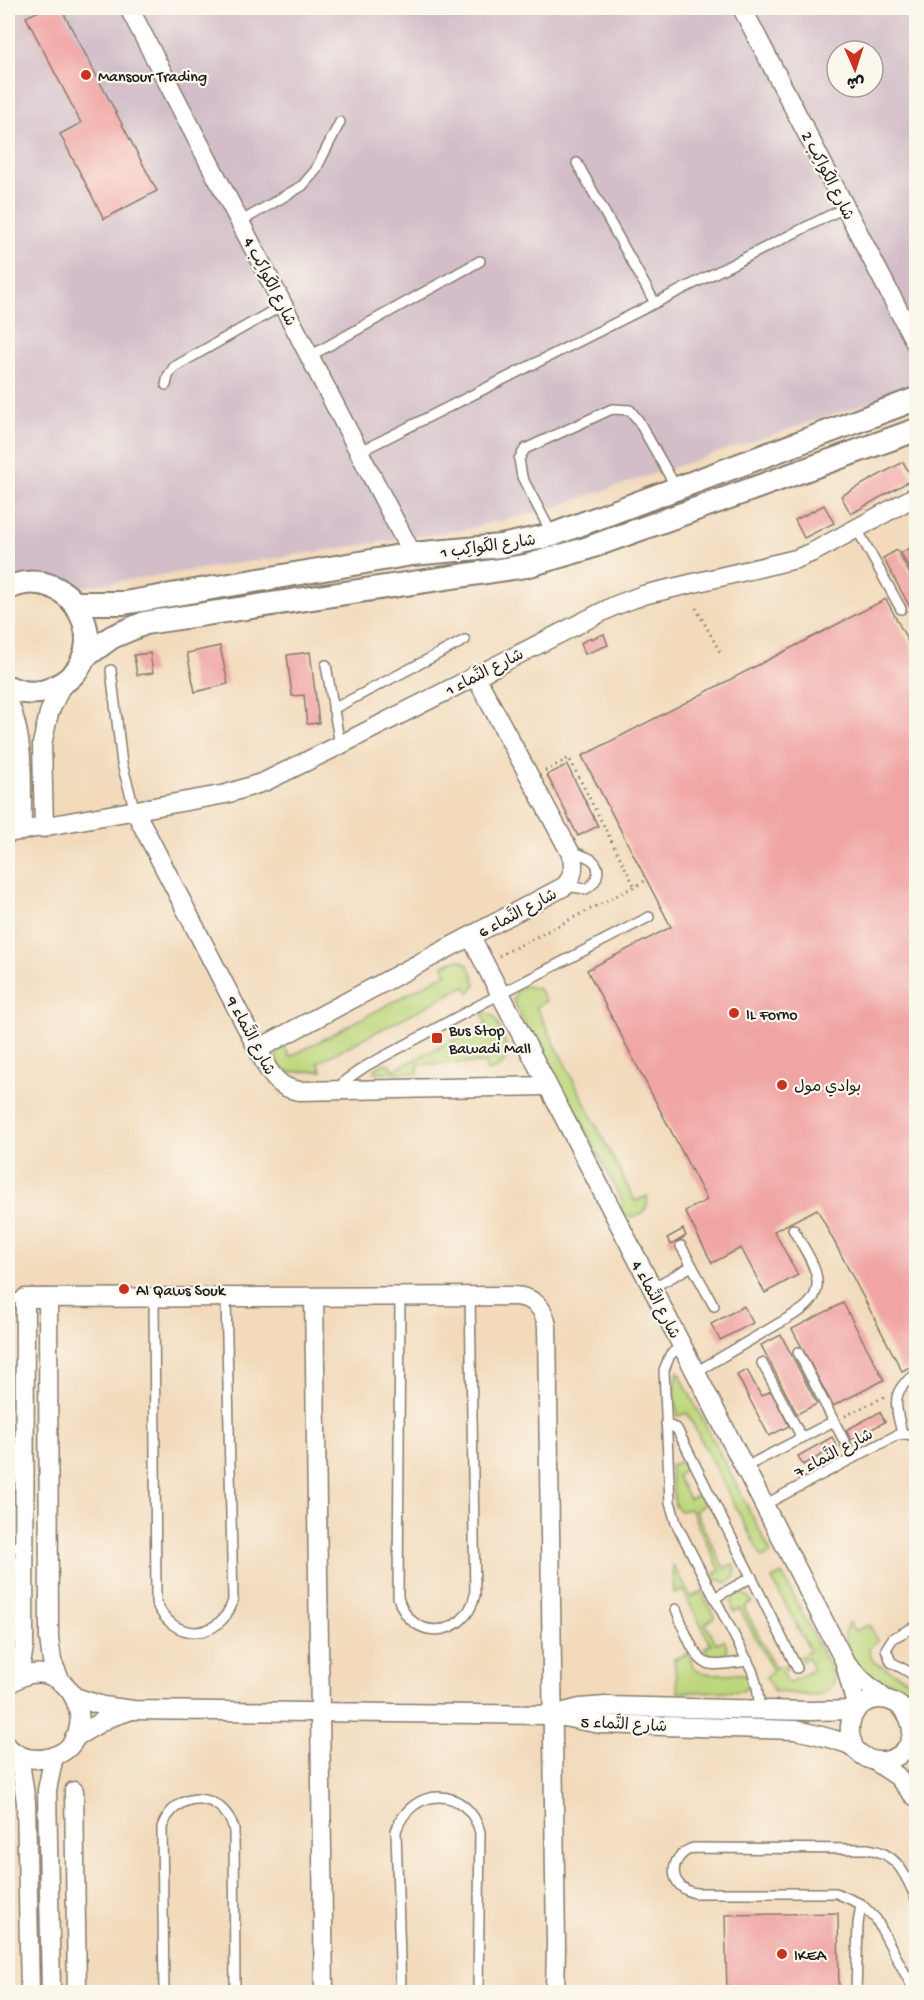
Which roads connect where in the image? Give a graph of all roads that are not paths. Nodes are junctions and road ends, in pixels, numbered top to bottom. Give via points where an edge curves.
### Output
1 (129, 8) edge
2 (742, 8) edge
3 (340, 122) dead end
4 (577, 163) dead end
5 (846, 207) junction
6 (240, 222) junction
7 (480, 261) dead end
8 (655, 303) junction
9 (283, 305) junction
10 (916, 344) edge
11 (310, 356) junction
12 (166, 385) dead end
13 (913, 396) edge
14 (916, 430) edge
15 (359, 452) junction
16 (677, 489) junction
17 (916, 496) edge
18 (857, 529) junction
19 (552, 535) junction
20 (412, 554) junction
21 (8, 588) edge
22 (75, 603) junction
23 (901, 609) dead end
24 (465, 640) dead end
25 (83, 658) junction
26 (326, 665) dead end
27 (111, 670) dead end
28 (475, 675) junction
29 (62, 684) junction
30 (8, 687) edge
31 (8, 701) edge
32 (333, 709) junction
33 (340, 745) junction
34 (135, 811) junction
35 (44, 828) junction
36 (15, 832) edge
37 (570, 852) junction
38 (565, 886) junction
39 (649, 917) dead end
40 (471, 937) junction
41 (500, 994) junction
42 (258, 1048) junction
43 (547, 1086) junction
44 (336, 1090) junction
45 (794, 1228) dead end
46 (681, 1246) dead end
47 (692, 1266) junction
48 (652, 1288) junction
49 (470, 1296) junction
50 (314, 1297) junction
51 (400, 1297) junction
52 (16, 1298) edge
53 (48, 1298) junction
54 (154, 1298) junction
55 (226, 1298) junction
56 (714, 1306) dead end
57 (682, 1345) junction
58 (798, 1352) dead end
59 (762, 1363) dead end
60 (696, 1372) junction
61 (916, 1375) edge
62 (16, 1412) edge
63 (834, 1421) junction
64 (666, 1424) junction
65 (902, 1433) junction
66 (916, 1437) edge
67 (802, 1438) junction
68 (853, 1458) junction
69 (755, 1462) dead end
70 (765, 1505) junction
71 (15, 1554) edge
72 (752, 1577) junction
73 (716, 1597) junction
74 (676, 1609) dead end
75 (916, 1626) edge
76 (844, 1660) junction
77 (748, 1661) junction
78 (797, 1668) dead end
79 (916, 1676) edge
80 (62, 1682) junction
81 (11, 1683) edge
82 (75, 1697) junction
83 (885, 1699) junction
84 (857, 1709) junction
85 (133, 1710) junction
86 (760, 1710) junction
87 (320, 1713) junction
88 (553, 1715) junction
89 (912, 1719) edge
90 (74, 1738) junction
91 (910, 1746) edge
92 (854, 1747) junction
93 (14, 1751) edge
94 (54, 1756) junction
95 (875, 1761) junction
96 (74, 1791) dead end
97 (915, 1798) edge
98 (75, 1874) junction
99 (48, 1875) junction
100 (916, 1898) edge
101 (861, 1904) junction
102 (30, 1992) edge
103 (51, 1992) edge
104 (77, 1992) edge
105 (164, 1992) edge
106 (235, 1992) edge
107 (324, 1992) edge
108 (401, 1992) edge
109 (478, 1992) edge
110 (555, 1992) edge
111 (856, 1992) edge
112 (915, 1992) edge

1 - 6 street, شارع الكَواكِب 4
2 - 5 street, شارع الكَواكِب 2
3 - 6 lane via 315,171 302,186
4 - 8 lane
5 - 8 lane
5 - 10 street, شارع الكَواكِب 2
6 - 9 street, شارع الكَواكِب 4
7 - 11 lane
8 - 15 lane
9 - 11 street, شارع الكَواكِب 4
9 - 12 lane via 174,367
11 - 15 street, شارع الكَواكِب 4
13 - 16 street, شارع الكَواكِب 1
14 - 25 street, شارع الكَواكِب 1 via 585,549 526,566 145,623 112,637
15 - 20 street, شارع الكَواكِب 4
16 - 19 street, شارع الكَواكِب 1
16 - 19 lane via 630,410 612,409 525,449 519,459 522,477
17 - 18 street, شارع النَّماء 1
18 - 23 lane
18 - 28 street, شارع النَّماء 1 via 796,559 628,599
19 - 20 street, شارع الكَواكِب 1 via 501,546
20 - 22 street, شارع الكَواكِب 1 via 124,603
21 - 22 street via 40,583 59,589
22 - 25 street via 87,629
24 - 32 lane
25 - 29 street via 75,673
26 - 32 lane
27 - 34 lane via 122,764
28 - 33 street, شارع النَّماء 1
28 - 37 street
29 - 30 street via 37,692
29 - 35 street via 49,713 42,744
31 - 36 street, شارع النَّماء 1 via 20,743
32 - 33 lane
33 - 34 street, شارع النَّماء 1 via 245,789
34 - 35 street, شارع النَّماء 1
34 - 42 street, شارع النَّماء 9
35 - 36 street, شارع النَّماء 1
37 - 38 street, شارع النَّماء 6 via 573,870
37 - 38 lane via 596,863 598,873 595,883 586,889
38 - 40 street, شارع النَّماء 6
39 - 41 lane
40 - 41 street, شارع النَّماء 4
40 - 42 street, شارع النَّماء 6
41 - 43 street, شارع النَّماء 4
41 - 44 lane via 366,1066
42 - 44 street, شارع النَّماء 9 via 272,1076 284,1086 300,1091
43 - 44 street, شارع النَّماء 9
43 - 48 street, شارع النَّماء 4
45 - 60 lane via 817,1276 813,1300
46 - 47 lane
47 - 48 lane
47 - 56 lane
48 - 57 street, شارع النَّماء 4
49 - 51 street
49 - 51 lane via 475,1595 470,1610 459,1623 436,1630 411,1620 398,1597
49 - 88 street via 524,1297 533,1300 546,1316
50 - 51 street
50 - 55 street
50 - 87 street
52 - 53 street
52 - 62 street
53 - 54 street
53 - 80 street via 49,1638 52,1661
54 - 55 street
54 - 55 lane via 156,1602 166,1620 195,1632 224,1619 233,1601
57 - 60 street, شارع النَّماء 4
57 - 64 lane via 670,1355 664,1370
58 - 63 lane
59 - 67 lane
60 - 70 street, شارع النَّماء 4
61 - 65 lane via 899,1389 896,1402
62 - 71 street
63 - 67 lane
63 - 68 lane
64 - 72 lane via 677,1429
64 - 73 lane via 669,1495 676,1523
65 - 66 lane
65 - 68 lane, شارع النَّماء 7
67 - 69 lane
68 - 70 lane, شارع النَّماء 7
70 - 76 street, شارع النَّماء 4
71 - 81 street via 24,1647
72 - 73 lane
72 - 78 lane
73 - 77 lane
74 - 77 lane via 696,1656 703,1662
75 - 79 lane via 893,1638 886,1650 891,1662
76 - 83 street, شارع النَّماء 4
76 - 84 street, شارع النَّماء 4
77 - 86 lane
80 - 81 street via 34,1674
80 - 82 street
82 - 85 street
82 - 90 street via 80,1722
83 - 84 street via 875,1699
83 - 89 street via 903,1708
84 - 86 street, شارع النَّماء 5
84 - 92 street via 849,1728
85 - 87 street
85 - 90 street via 108,1718
86 - 88 street, شارع النَّماء 5 via 606,1706
87 - 88 street
87 - 107 street
88 - 92 street, شارع النَّماء 5 via 600,1724 794,1730
88 - 110 street
89 - 91 street
90 - 94 street
91 - 95 street via 896,1757
91 - 97 street via 907,1773
92 - 95 street
93 - 94 street via 37,1759
93 - 102 street via 26,1802
94 - 99 street via 47,1790
95 - 97 street via 897,1776
96 - 98 street
98 - 99 street
98 - 104 street
99 - 103 street
100 - 101 lane via 899,1864 885,1853 868,1848 693,1848 675,1864 677,1881 690,1892 827,1893
101 - 111 lane
101 - 112 lane via 876,1919
105 - 106 lane via 162,1827 170,1812 184,1801 202,1799 220,1806 234,1829
108 - 109 lane via 396,1831 412,1806 441,1797 466,1808 480,1832

